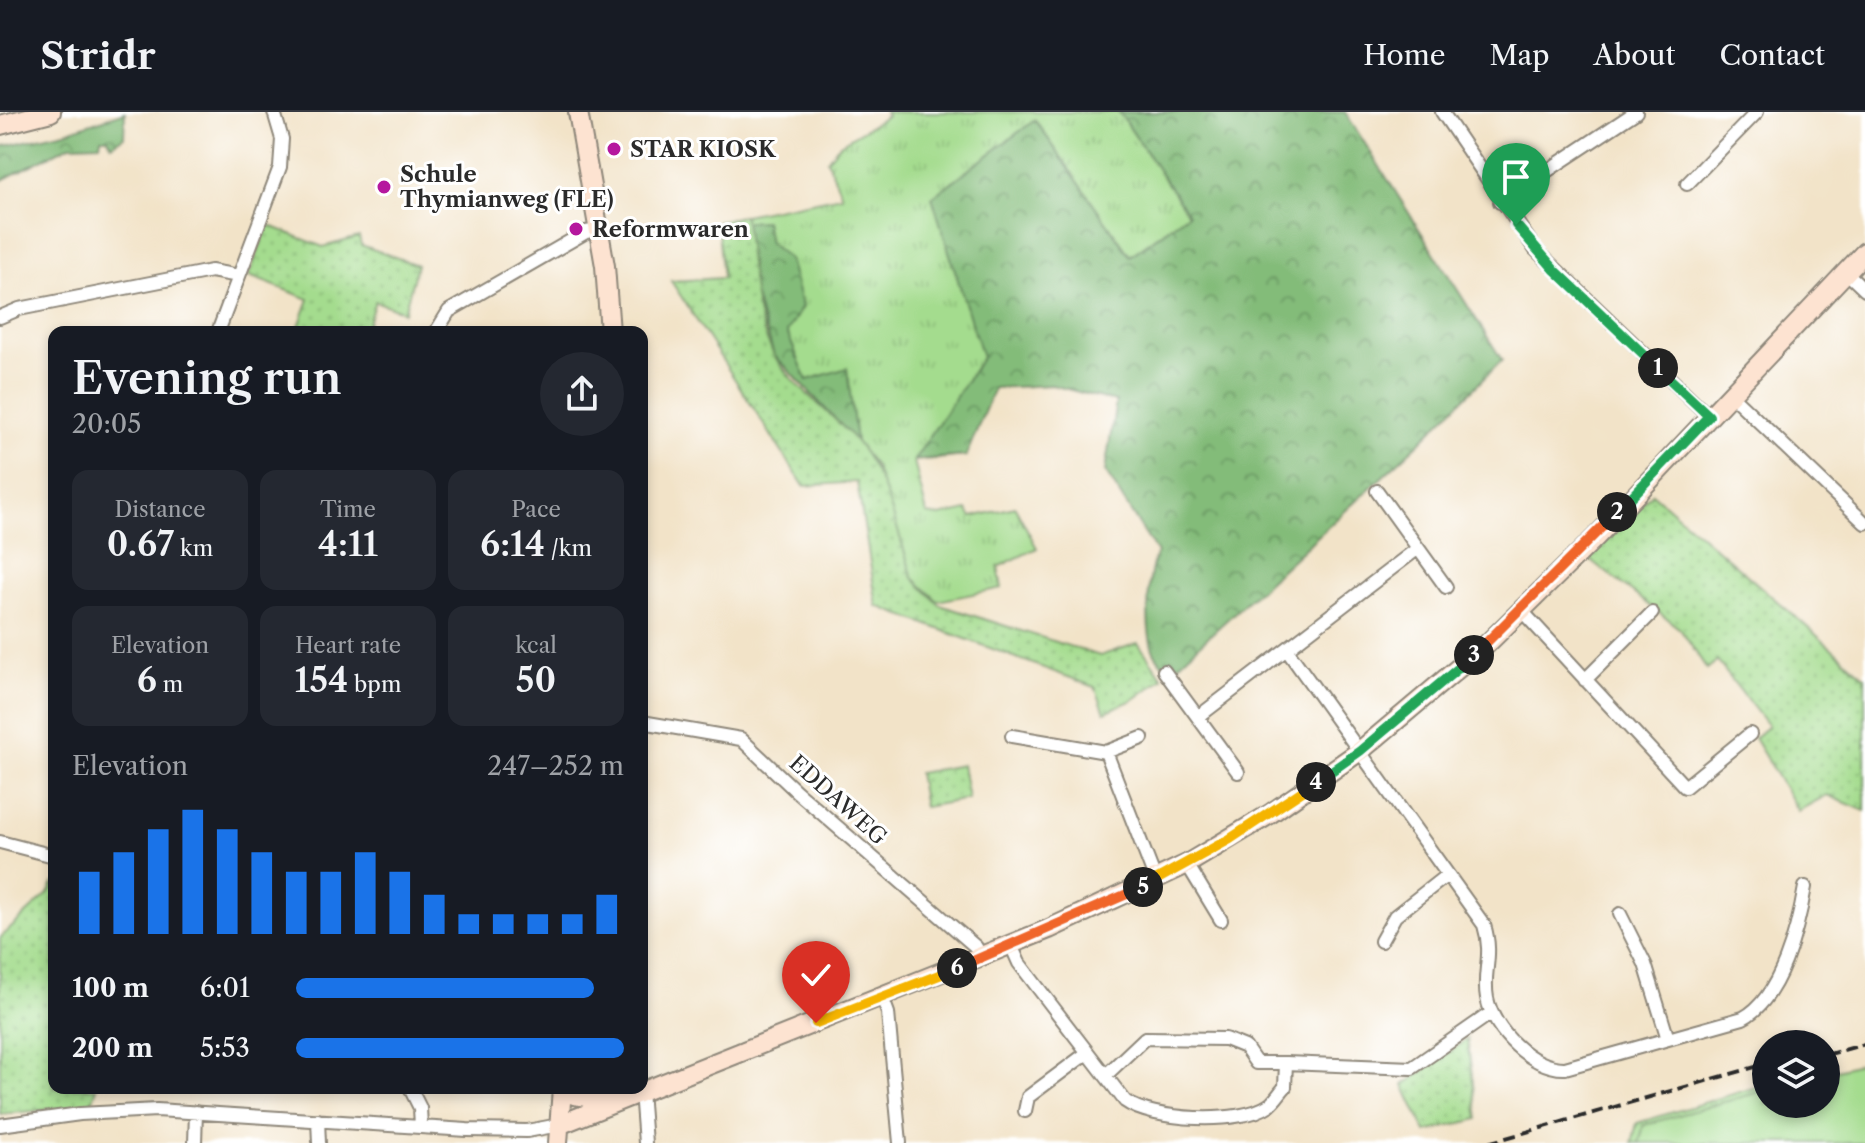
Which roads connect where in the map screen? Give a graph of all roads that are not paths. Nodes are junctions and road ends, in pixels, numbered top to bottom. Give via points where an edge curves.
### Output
1 (51, 112) edge
2 (274, 112) edge
3 (578, 112) edge
4 (1442, 112) edge
5 (1757, 112) edge
6 (1631, 113) edge
7 (0, 125) edge
8 (1687, 184) dead end
9 (1500, 202) junction
10 (599, 230) junction
11 (1865, 252) edge
12 (1846, 272) junction
13 (239, 276) junction
14 (1865, 290) edge
15 (0, 317) edge
16 (220, 326) edge
17 (440, 326) edge
18 (609, 326) edge
19 (1730, 394) junction
20 (1709, 416) junction
21 (1377, 491) dead end
22 (1865, 523) edge
23 (1417, 549) junction
24 (1446, 587) dead end
25 (1522, 611) junction
26 (1652, 613) dead end
27 (1287, 650) junction
28 (1164, 671) dead end
29 (1585, 680) junction
30 (1198, 717) junction
31 (648, 723) edge
32 (1750, 734) dead end
33 (1012, 736) dead end
34 (1142, 738) dead end
35 (1360, 751) junction
36 (1106, 752) junction
37 (1238, 772) dead end
38 (0, 842) edge
39 (48, 854) edge
40 (1187, 864) junction
41 (1447, 875) junction
42 (1156, 881) junction
43 (1805, 887) dead end
44 (1620, 914) dead end
45 (1221, 920) dead end
46 (1381, 941) dead end
47 (1011, 945) junction
48 (982, 958) junction
49 (882, 997) junction
50 (1491, 1013) junction
51 (1668, 1039) junction
52 (1087, 1053) junction
53 (1286, 1063) junction
54 (1106, 1075) junction
55 (648, 1088) edge
56 (413, 1094) edge
57 (564, 1094) edge
58 (576, 1094) edge
59 (634, 1094) edge
60 (641, 1094) edge
61 (616, 1102) junction
62 (1025, 1111) dead end
63 (196, 1112) junction
64 (318, 1120) junction
65 (0, 1125) edge
66 (421, 1126) junction
67 (559, 1134) edge
68 (195, 1143) edge
69 (319, 1143) edge
70 (645, 1143) edge
71 (900, 1143) edge

1 - 7 street
2 - 13 street via 283,153
3 - 10 street
4 - 9 street
5 - 8 street
6 - 9 street
9 - 20 street via 1545,259
10 - 17 street via 586,232 449,311
10 - 18 street
11 - 12 street
12 - 14 street
12 - 19 street
13 - 15 street via 211,271
13 - 16 street
19 - 20 street
19 - 22 street
20 - 25 street
21 - 23 street
23 - 24 street
23 - 27 street
25 - 29 street
25 - 35 street
26 - 29 street
27 - 30 street
27 - 35 street
28 - 30 street
29 - 32 street via 1685,787
30 - 37 street
31 - 48 street, EDDAWEG via 741,739 956,928
33 - 36 street
34 - 36 street
35 - 40 street
35 - 41 street
36 - 42 street
38 - 39 street
40 - 42 street
40 - 45 street
41 - 46 street via 1395,916
41 - 50 street via 1484,925 1491,948 1486,985
42 - 47 street
43 - 51 street via 1796,932 1758,1010
44 - 51 street via 1645,964
47 - 48 street
47 - 52 street
48 - 49 street
49 - 55 street
49 - 71 street
50 - 51 street via 1523,1051 1551,1068
50 - 53 street via 1412,1068
52 - 54 street
52 - 62 street via 1028,1097
53 - 54 street via 1256,1063 1245,1047 1225,1039 1145,1038
53 - 54 street via 1285,1087 1269,1105 1245,1115 1163,1116 1137,1111
56 - 66 street
57 - 67 street
58 - 61 street
59 - 61 street
60 - 70 street
61 - 67 street
63 - 64 street
63 - 65 street via 118,1111
63 - 68 street
64 - 66 street
64 - 69 street
66 - 67 street

